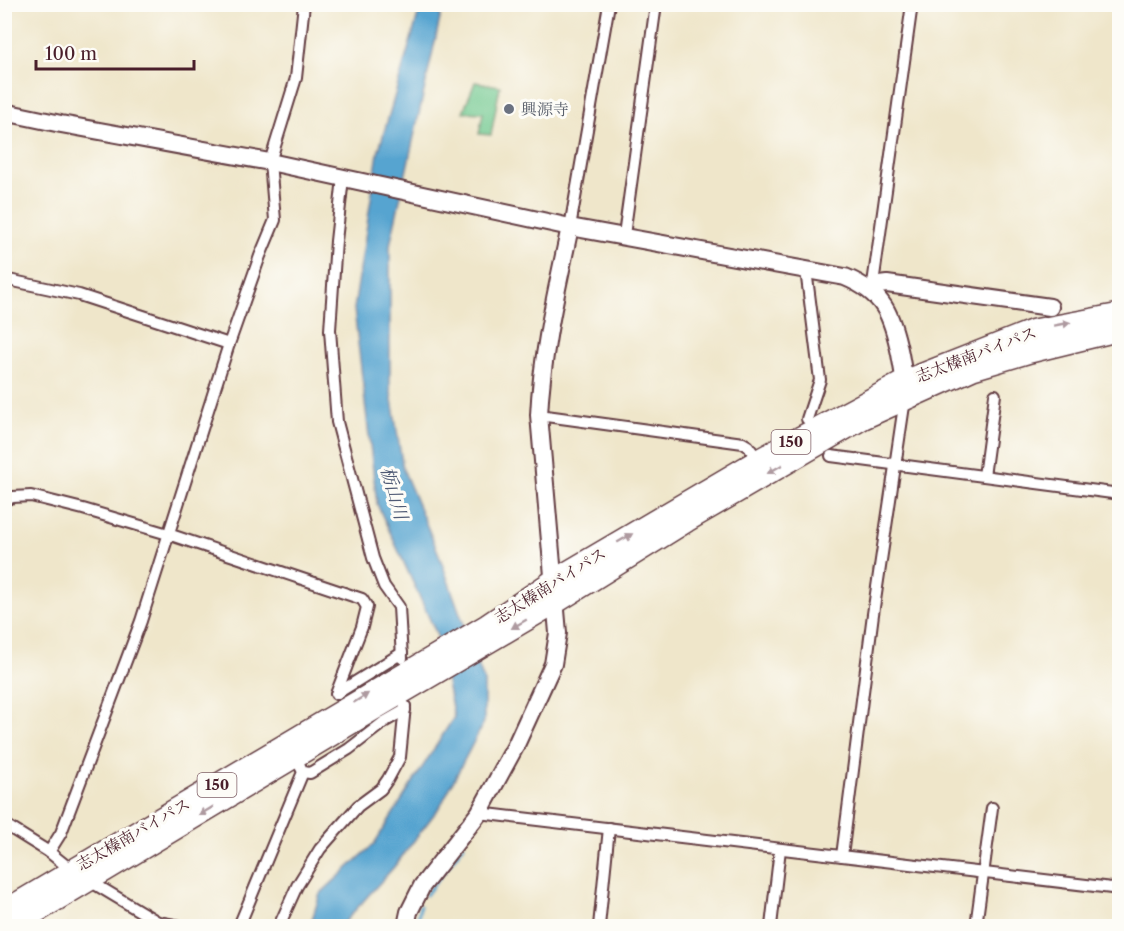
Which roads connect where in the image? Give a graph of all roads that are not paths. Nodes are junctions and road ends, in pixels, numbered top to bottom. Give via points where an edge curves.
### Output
1 (304, 4) edge
2 (609, 4) edge
3 (656, 4) edge
4 (912, 4) edge
5 (4, 112) edge
6 (270, 162) junction
7 (347, 179) junction
8 (570, 226) junction
9 (624, 235) junction
10 (806, 270) junction
11 (4, 279) edge
12 (872, 291) junction
13 (1050, 307) dead end
14 (1119, 314) edge
15 (1119, 330) edge
16 (229, 344) junction
17 (905, 390) junction
18 (995, 395) dead end
19 (539, 414) junction
20 (807, 419) dead end
21 (831, 456) dead end
22 (758, 459) junction
23 (896, 464) junction
24 (984, 476) junction
25 (1119, 494) edge
26 (4, 500) edge
27 (168, 534) junction
28 (554, 580) junction
29 (555, 603) junction
30 (489, 632) junction
31 (433, 666) junction
32 (299, 764) junction
33 (992, 808) dead end
34 (485, 813) junction
35 (4, 824) edge
36 (609, 828) junction
37 (780, 849) junction
38 (49, 852) junction
39 (842, 856) junction
40 (982, 873) junction
41 (80, 875) junction
42 (1119, 889) edge
43 (4, 911) edge
44 (160, 924) edge
45 (13, 927) edge
46 (180, 927) edge
47 (239, 927) edge
48 (279, 927) edge
49 (406, 927) edge
50 (599, 927) edge
51 (771, 927) edge
52 (976, 927) edge

1 - 6 street via 296,78
2 - 8 street
3 - 9 street
4 - 12 street
5 - 6 street
6 - 7 street
6 - 16 street via 275,220
7 - 8 street
7 - 27 street via 336,241 330,330 337,422 373,558 384,586 399,607 402,656 336,694 362,627 367,607 362,600
8 - 9 street
8 - 19 street via 540,384
9 - 10 street
10 - 12 street via 846,277
10 - 20 street via 820,380
11 - 16 street via 79,295
12 - 13 street via 887,284
12 - 17 street via 894,326
17 -> 14 highway, 志太榛南バイパス / 150 via 1034,330
15 - 17 highway, 志太榛南バイパス / 150
16 - 27 street
17 - 22 highway, 志太榛南バイパス / 150
17 - 23 street
17 -> 29 highway, 志太榛南バイパス / 150
18 - 24 street
19 - 22 street via 743,443
19 - 28 street
21 - 23 street
28 -> 22 highway, 志太榛南バイパス / 150
23 - 24 street
23 - 39 street
24 - 25 street
26 - 27 street via 31,496
27 - 38 street via 141,621 61,833
28 - 29 street
28 - 30 highway, 志太榛南バイパス / 150
29 -> 30 highway, 志太榛南バイパス / 150
29 - 34 street via 558,633 552,664
30 - 31 highway, 志太榛南バイパス / 150
31 - 32 highway, 志太榛南バイパス / 150
41 -> 31 highway, 志太榛南バイパス / 150 via 282,747
32 -> 41 highway, 志太榛南バイパス / 150
32 - 47 street
32 - 48 street via 310,773 405,708 400,757 388,779 320,849 297,886
33 - 40 street
34 - 36 street
34 - 49 street via 422,886
35 - 38 street
36 - 37 street
36 - 50 street
37 - 39 street
37 - 51 street
38 - 41 street
39 - 40 street
40 - 42 street
40 - 52 street
41 - 43 highway, 志太榛南バイパス / 150
41 - 44 street
41 - 45 highway, 志太榛南バイパス / 150
44 - 46 street

